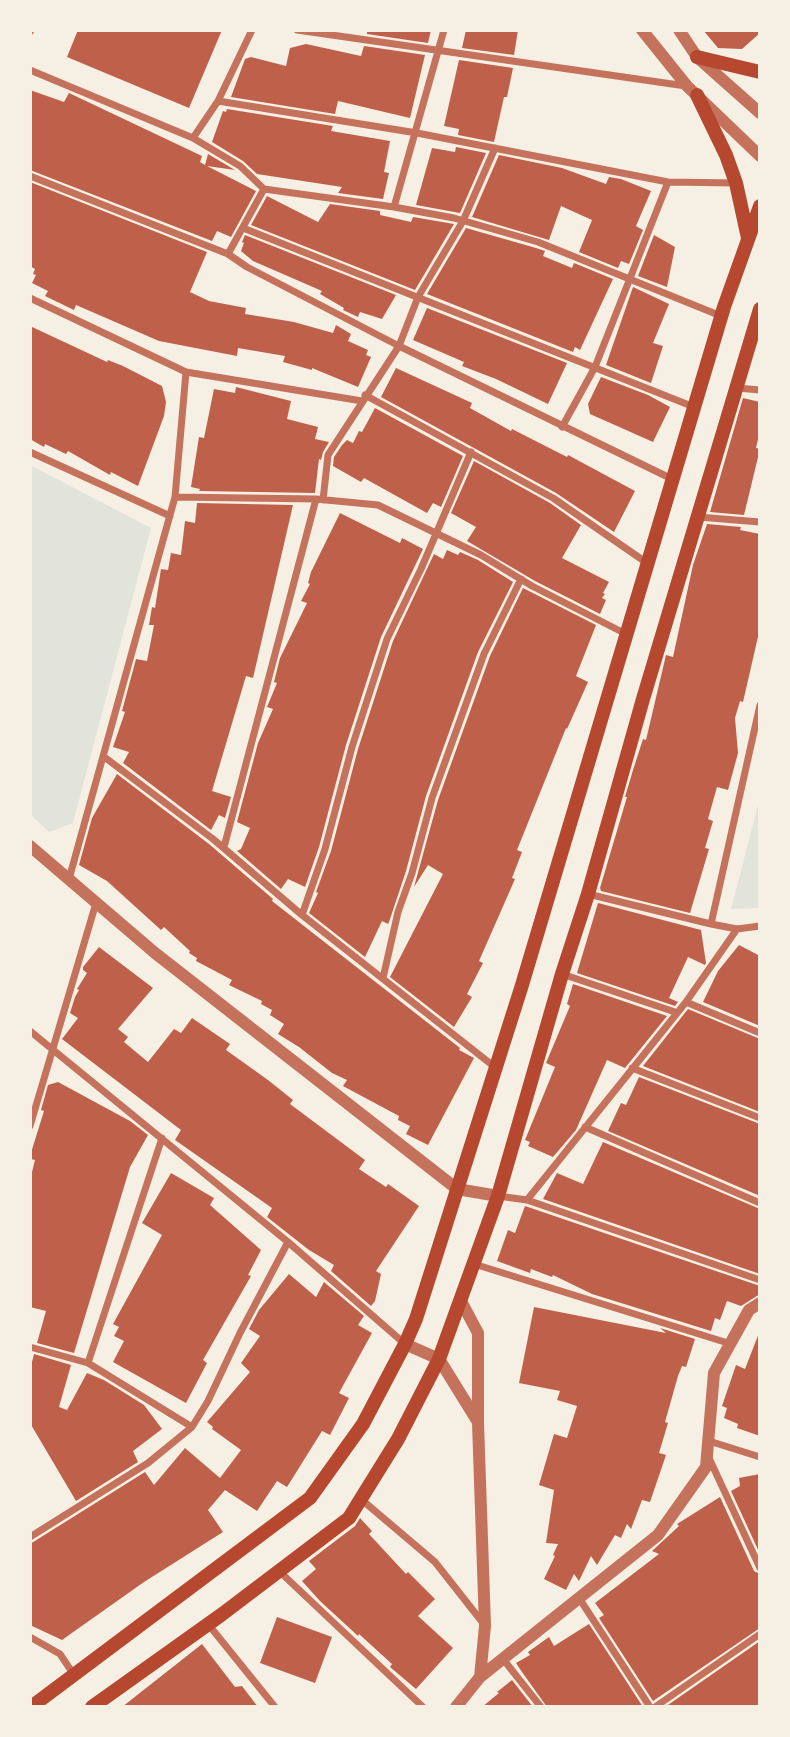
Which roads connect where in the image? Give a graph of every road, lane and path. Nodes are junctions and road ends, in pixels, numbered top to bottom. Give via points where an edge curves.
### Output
1 (252, 30) edge
2 (297, 30) edge
3 (444, 30) edge
4 (642, 30) edge
5 (678, 30) edge
6 (439, 49) junction
7 (697, 57) junction
8 (30, 71) edge
9 (760, 72) edge
10 (692, 91) junction
11 (218, 101) junction
12 (760, 113) edge
13 (417, 133) junction
14 (193, 138) junction
15 (495, 148) junction
16 (760, 156) edge
17 (30, 176) edge
18 (668, 182) junction
19 (736, 183) junction
20 (264, 189) junction
21 (760, 206) edge
22 (394, 207) junction
23 (463, 221) junction
24 (243, 228) junction
25 (748, 239) junction
26 (228, 254) junction
27 (631, 278) junction
28 (418, 297) junction
29 (30, 298) edge
30 (760, 309) edge
31 (721, 316) junction
32 (399, 346) junction
33 (595, 366) junction
34 (186, 372) junction
35 (736, 388) junction
36 (760, 390) edge
37 (364, 398) junction
38 (694, 407) junction
39 (562, 427) junction
40 (30, 452) edge
41 (471, 452) junction
42 (672, 480) junction
43 (175, 497) junction
44 (319, 499) junction
45 (170, 516) junction
46 (698, 517) junction
47 (760, 522) edge
48 (436, 534) junction
49 (648, 563) junction
50 (521, 579) junction
51 (626, 634) junction
52 (760, 705) edge
53 (103, 756) junction
54 (30, 846) edge
55 (225, 847) junction
56 (69, 879) junction
57 (588, 894) junction
58 (96, 902) junction
59 (302, 915) junction
60 (710, 924) junction
61 (760, 926) edge
62 (737, 929) junction
63 (562, 974) junction
64 (383, 978) junction
65 (686, 1002) junction
66 (675, 1012) junction
67 (30, 1031) edge
68 (760, 1033) edge
69 (53, 1048) junction
70 (496, 1068) junction
71 (632, 1068) junction
72 (760, 1118) edge
73 (30, 1126) edge
74 (586, 1127) junction
75 (162, 1138) junction
76 (457, 1189) junction
77 (498, 1196) junction
78 (527, 1200) junction
79 (760, 1203) edge
80 (288, 1242) junction
81 (474, 1264) junction
82 (760, 1280) edge
83 (461, 1301) junction
84 (760, 1303) edge
85 (731, 1344) junction
86 (405, 1345) junction
87 (30, 1347) edge
88 (439, 1359) junction
89 (88, 1363) junction
90 (478, 1423) junction
91 (192, 1427) junction
92 (709, 1441) junction
93 (707, 1455) junction
94 (760, 1457) edge
95 (362, 1500) junction
96 (30, 1537) edge
97 (760, 1568) edge
98 (279, 1571) junction
99 (579, 1598) junction
100 (208, 1624) junction
101 (485, 1626) junction
102 (760, 1634) edge
103 (30, 1637) edge
104 (503, 1659) junction
105 (74, 1676) junction
106 (480, 1677) junction
107 (31, 1707) edge
108 (92, 1707) edge
109 (275, 1707) edge
110 (423, 1707) edge
111 (456, 1707) edge
112 (541, 1707) edge
113 (652, 1707) edge

1 - 11 street
2 - 6 street
3 - 6 street
4 - 10 street
5 - 7 street
6 - 10 street
6 - 13 street
7 - 9 main road
7 - 12 street
8 - 14 street
10 - 16 street
10 - 19 main road
11 - 13 street
11 - 14 street
13 - 15 street
13 - 22 street
14 - 20 street via 240,166
15 - 18 street
15 - 23 street
17 - 26 street
18 - 19 street
18 - 27 street
19 - 25 main road
20 - 22 street
20 - 24 street
21 - 25 main road
22 - 23 street
23 - 27 street via 538,242
23 - 28 street
24 - 26 street
24 - 28 street
25 - 31 main road
26 - 32 street
27 - 31 street
27 - 33 street
28 - 32 street
28 - 33 street
29 - 34 street
30 - 35 main road
31 - 38 main road
32 - 37 street
32 - 39 street
33 - 38 street
33 - 39 street
34 - 37 street
34 - 43 street
35 - 36 street
35 - 46 main road
37 - 41 street
37 - 44 street via 328,455
38 - 42 main road
39 - 42 street
40 - 45 street
41 - 48 street
41 - 49 street via 553,498
42 - 49 main road
43 - 44 street
43 - 45 street
44 - 48 street via 378,505
44 - 55 street
45 - 53 street
46 - 47 street
46 - 57 main road
48 - 50 street
48 - 59 street via 387,639
49 - 51 main road
50 - 51 street
50 - 64 street via 484,654 432,798
51 - 70 main road
52 - 60 street
53 - 55 street
53 - 56 street
54 - 56 street
55 - 59 street
56 - 58 street
57 - 60 street
57 - 63 main road
58 - 69 street
58 - 76 street
59 - 64 street
60 - 62 street
61 - 62 street
62 - 65 street
63 - 66 street
63 - 77 main road
64 - 70 street
65 - 66 street
65 - 68 street
66 - 71 street
67 - 69 street
69 - 73 street
69 - 75 street
70 - 76 main road
71 - 72 street
71 - 74 street
74 - 78 street
74 - 79 street
75 - 80 street
75 - 89 street
76 - 77 street
76 - 86 main road
77 - 78 street
77 - 81 main road
78 - 82 street
80 - 86 street
80 - 91 street
81 - 83 main road
81 - 85 street
83 - 88 main road
83 - 90 street via 478,1333
84 - 85 street via 749,1310
85 - 92 street via 714,1373
86 - 88 street
86 - 105 main road via 363,1424 310,1498
87 - 89 street
88 - 90 street
88 - 95 main road
89 - 91 street
90 - 101 street
91 - 96 street via 148,1463
92 - 93 street
92 - 94 street
93 - 97 street
93 - 99 street via 706,1467 658,1535
95 - 98 main road via 349,1518
95 - 101 street via 435,1562
98 - 100 main road
98 - 110 street
99 - 104 street
99 - 113 street
100 - 108 main road
100 - 109 street
101 - 106 street
102 - 113 street
103 - 105 street via 61,1654
104 - 106 street
104 - 112 street
105 - 107 main road
106 - 111 street

